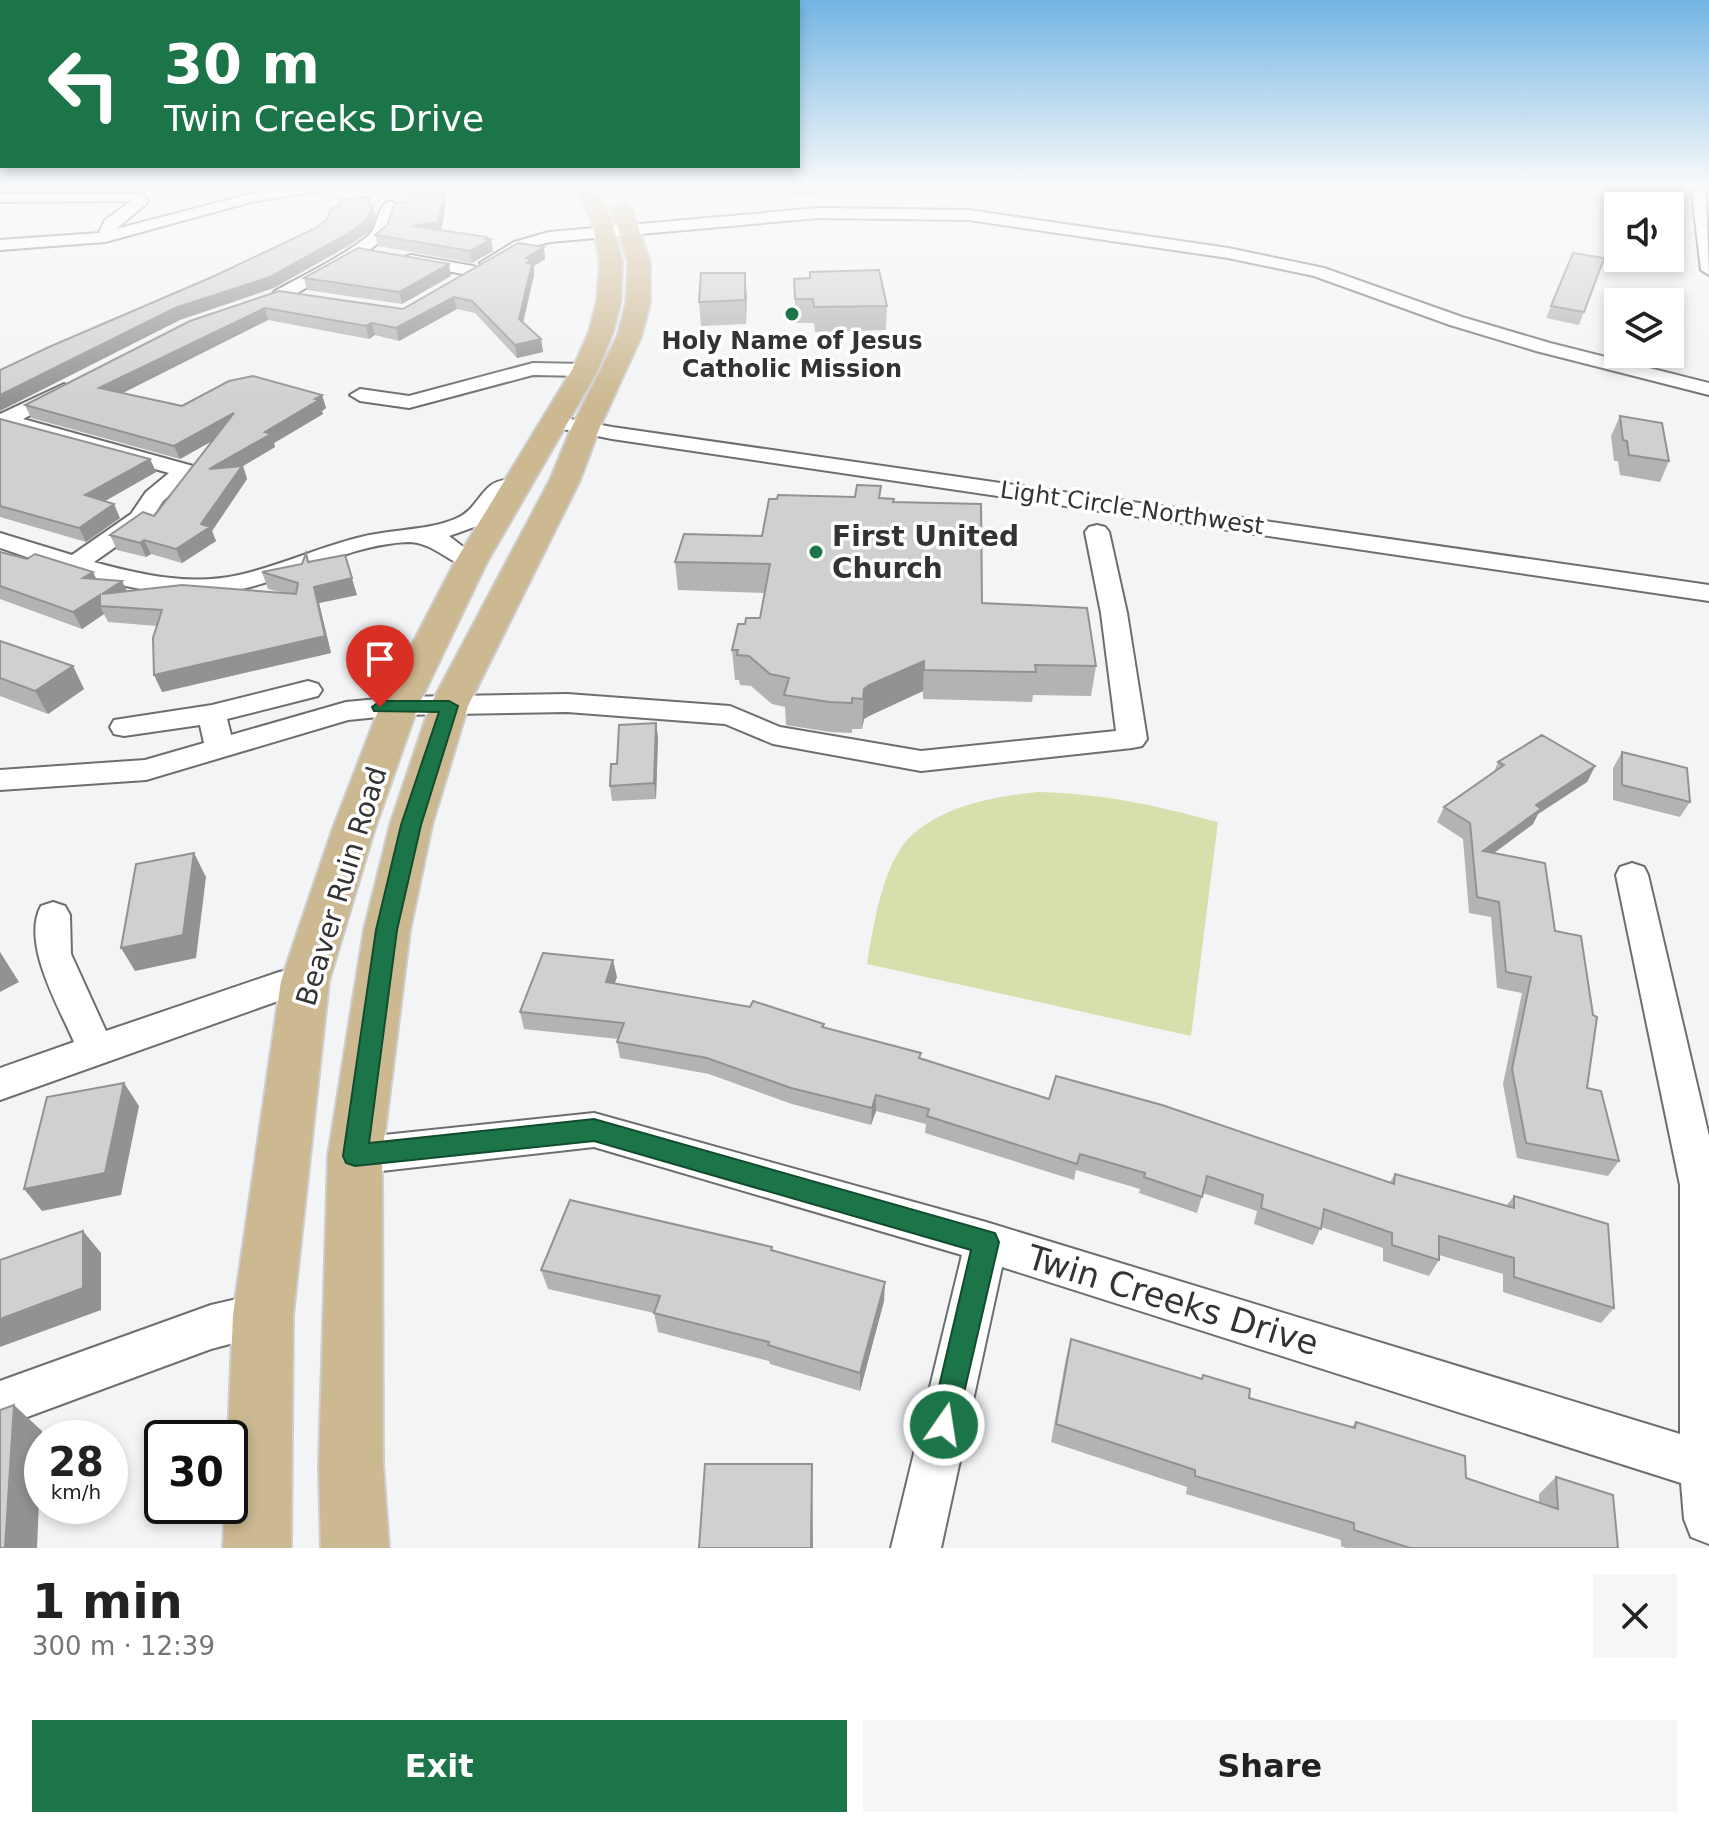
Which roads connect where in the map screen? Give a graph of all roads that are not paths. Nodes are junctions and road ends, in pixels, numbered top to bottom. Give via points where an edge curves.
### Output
1 (343, 259) edge
2 (405, 259) edge
3 (494, 259) edge
4 (611, 259) edge
5 (637, 259) edge
6 (1254, 259) edge
7 (473, 271) junction
8 (451, 285) edge
9 (312, 299) edge
10 (585, 370) junction
11 (75, 384) edge
12 (1709, 389) edge
13 (360, 395) dead end
14 (2, 421) edge
15 (555, 422) junction
16 (585, 429) junction
17 (519, 484) junction
18 (978, 486) junction
19 (967, 515) edge
20 (1097, 532) dead end
21 (427, 536) junction
22 (0, 540) edge
23 (471, 562) junction
24 (76, 564) junction
25 (1709, 593) edge
26 (308, 690) dead end
27 (399, 706) junction
28 (449, 706) junction
29 (212, 714) junction
30 (124, 727) dead end
31 (220, 750) junction
32 (0, 780) edge
33 (1632, 875) dead end
34 (53, 915) dead end
35 (305, 981) junction
36 (96, 1051) junction
37 (0, 1084) edge
38 (355, 1156) junction
39 (986, 1242) junction
40 (263, 1315) junction
41 (0, 1404) edge
42 (1704, 1466) junction
43 (1709, 1519) edge
44 (257, 1548) edge
45 (355, 1548) edge
46 (916, 1548) edge

1 - 9 street via 274,297
2 - 7 street
3 - 7 street
4 - 10 main road, Beaver Ruin Road via 609,301
5 - 16 main road, Beaver Ruin Road via 638,303 629,337
6 - 12 street via 1318,272 1543,347
7 - 8 street
10 - 13 street via 533,369 409,402
10 - 15 main road, Beaver Ruin Road
11 - 14 street
14 - 24 street via 185,471 154,497 140,519
15 - 16 street, Light Circle Northwest
15 - 17 main road, Beaver Ruin Road
16 - 18 street, Light Circle Northwest
16 - 28 main road, Beaver Ruin Road via 565,480
17 - 21 street via 499,489 473,520
17 - 23 main road, Beaver Ruin Road
18 - 19 street
18 - 25 street, Light Circle Northwest
20 - 28 street via 1132,739 921,761 773,735 730,715 567,703
21 - 23 street
21 - 24 street via 382,538 219,586 144,582
22 - 24 street
23 - 27 main road, Beaver Ruin Road
26 - 29 street
27 - 28 street
27 - 31 street via 346,711
27 - 35 main road, Beaver Ruin Road
28 - 38 main road, Beaver Ruin Road via 411,825 387,930
29 - 30 street
29 - 31 street
31 - 32 street via 146,770
33 - 42 street via 1700,1185
34 - 36 street via 54,954
35 - 36 street
35 - 40 main road, Beaver Ruin Road
36 - 37 street
38 - 39 street, Twin Creeks Drive via 594,1130
38 - 45 main road, Beaver Ruin Road
39 - 42 street, Twin Creeks Drive
39 - 46 street
40 - 41 street via 211,1327
40 - 44 main road, Beaver Ruin Road
42 - 43 street

